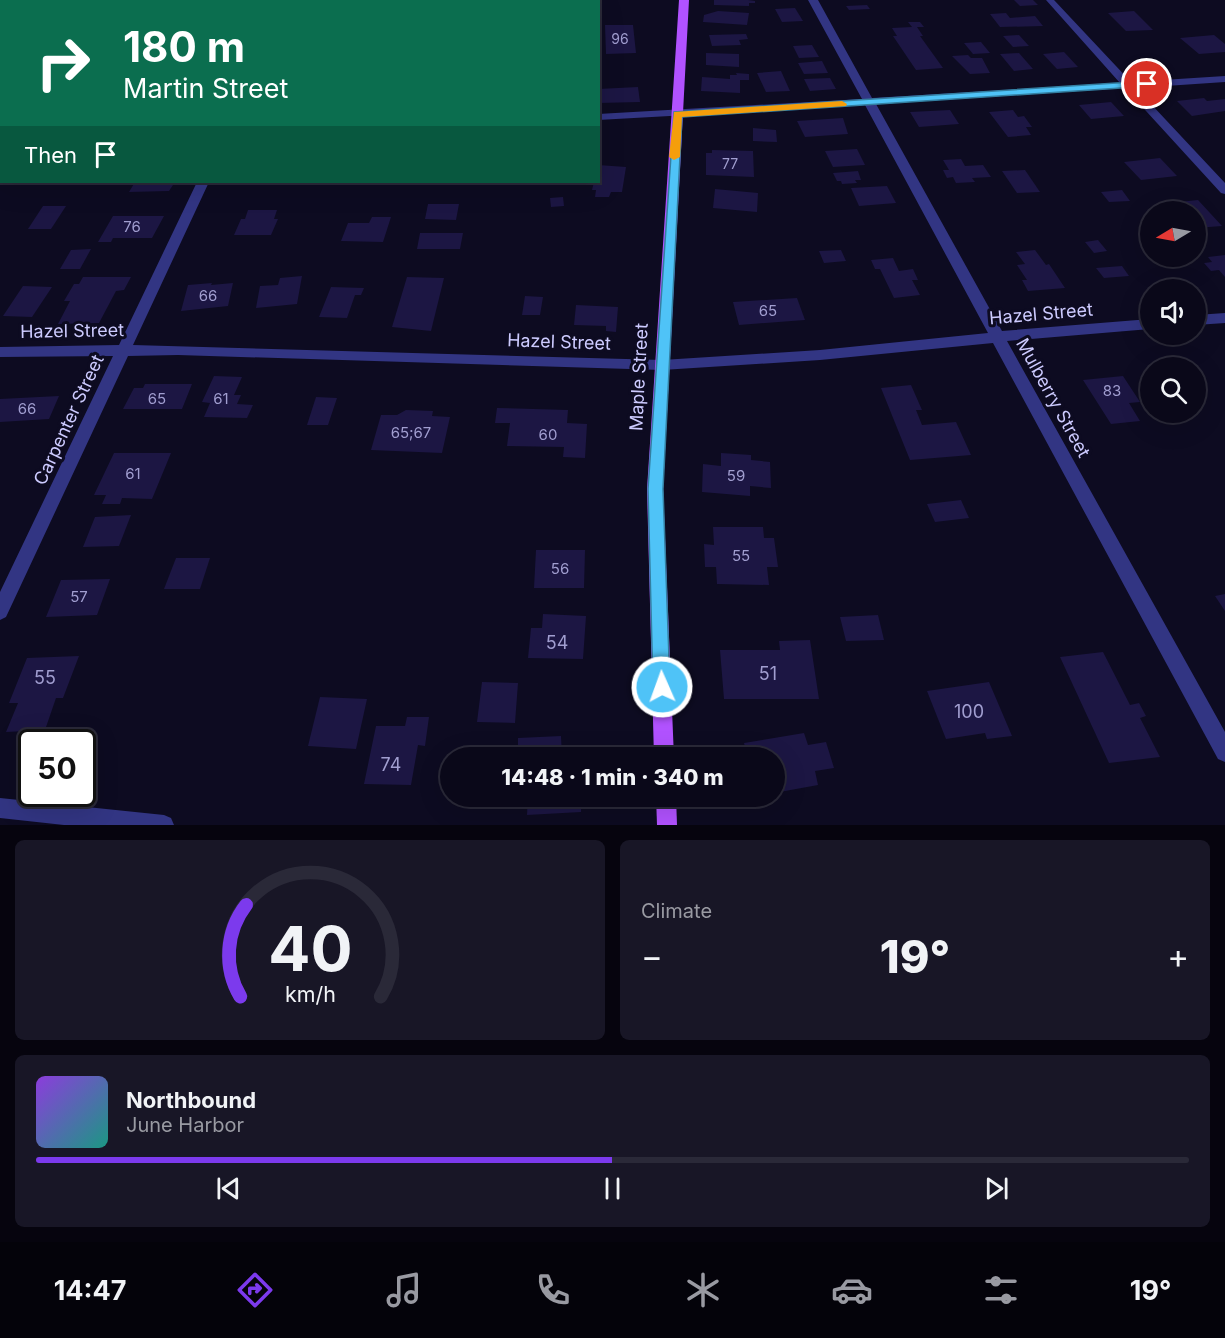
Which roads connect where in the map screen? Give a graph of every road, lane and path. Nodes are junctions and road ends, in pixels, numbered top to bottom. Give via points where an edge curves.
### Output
1 (684, 0) edge
2 (813, 0) edge
3 (1050, 1) edge
4 (1225, 79) edge
5 (1128, 85) junction
6 (869, 102) junction
7 (677, 114) junction
8 (600, 117) edge
9 (203, 183) edge
10 (1225, 189) edge
11 (1225, 318) edge
12 (1206, 319) edge
13 (1140, 325) edge
14 (997, 337) junction
15 (124, 349) junction
16 (0, 352) edge
17 (662, 365) junction
18 (0, 611) edge
19 (664, 747) edge
20 (1225, 752) edge
21 (666, 807) edge
22 (0, 808) edge
23 (164, 825) edge
24 (667, 825) edge

1 - 7 main road, Maple Street
2 - 6 street, Mulberry Street
3 - 5 street
4 - 5 street
5 - 6 street
5 - 10 street
6 - 7 street
6 - 14 street, Mulberry Street
7 - 8 street
7 - 17 main road, Maple Street
9 - 15 street, Carpenter Street
11 - 12 street
13 - 14 street, Hazel Street
14 - 17 street, Hazel Street via 820,355
14 - 20 street, Mulberry Street
15 - 16 street, Hazel Street
15 - 17 street, Hazel Street
15 - 18 street, Carpenter Street
17 - 19 main road, Maple Street via 655,512
21 - 24 main road
22 - 23 street

